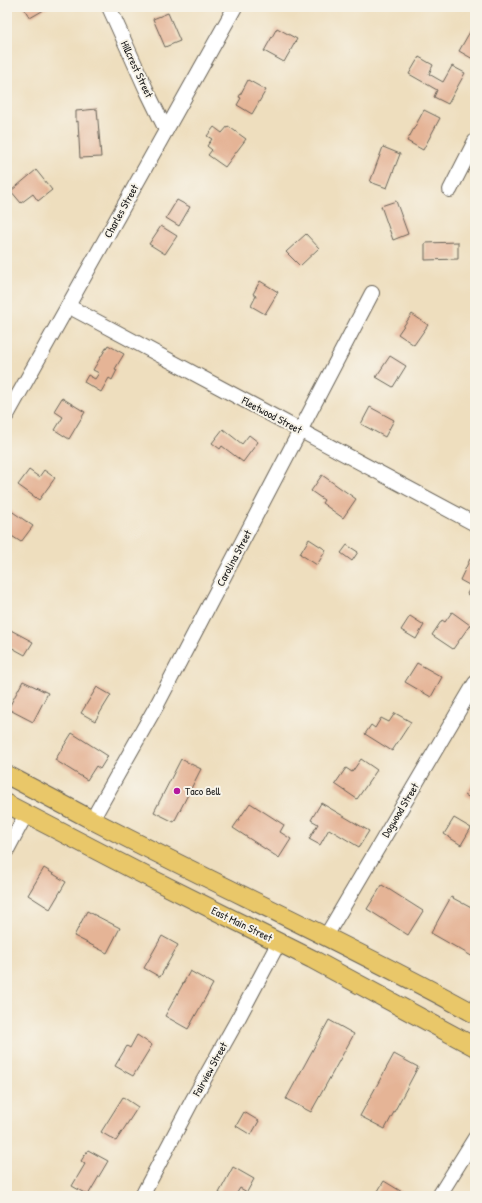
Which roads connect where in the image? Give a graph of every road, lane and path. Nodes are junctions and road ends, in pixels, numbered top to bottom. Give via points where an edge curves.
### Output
1 (109, 7) edge
2 (235, 7) edge
3 (166, 130) junction
4 (475, 141) edge
5 (450, 190) dead end
6 (372, 293) dead end
7 (68, 306) junction
8 (7, 415) edge
9 (301, 431) junction
10 (475, 524) edge
11 (475, 683) edge
12 (7, 775) edge
13 (7, 804) edge
14 (26, 814) junction
15 (92, 820) junction
16 (7, 850) edge
17 (326, 936) junction
18 (279, 942) junction
19 (475, 1014) edge
20 (475, 1047) edge
21 (475, 1138) edge
22 (142, 1196) edge
23 (439, 1196) edge

1 - 3 street, Hillcrest Street
2 - 3 street, Charles Street
3 - 7 street, Charles Street
4 - 5 street
6 - 9 street, Carolina Street
7 - 8 street, Charles Street
7 - 9 street, Fleetwood Street
9 - 10 street, Fleetwood Street
9 - 15 street, Carolina Street via 152,714
11 - 17 street, Dogwood Street
12 - 15 main road
13 - 14 main road, East Main Street
14 - 16 street
14 - 18 main road, East Main Street
15 - 17 main road
17 - 19 main road
18 - 20 main road, East Main Street
18 - 22 street, Fairview Street
21 - 23 street

